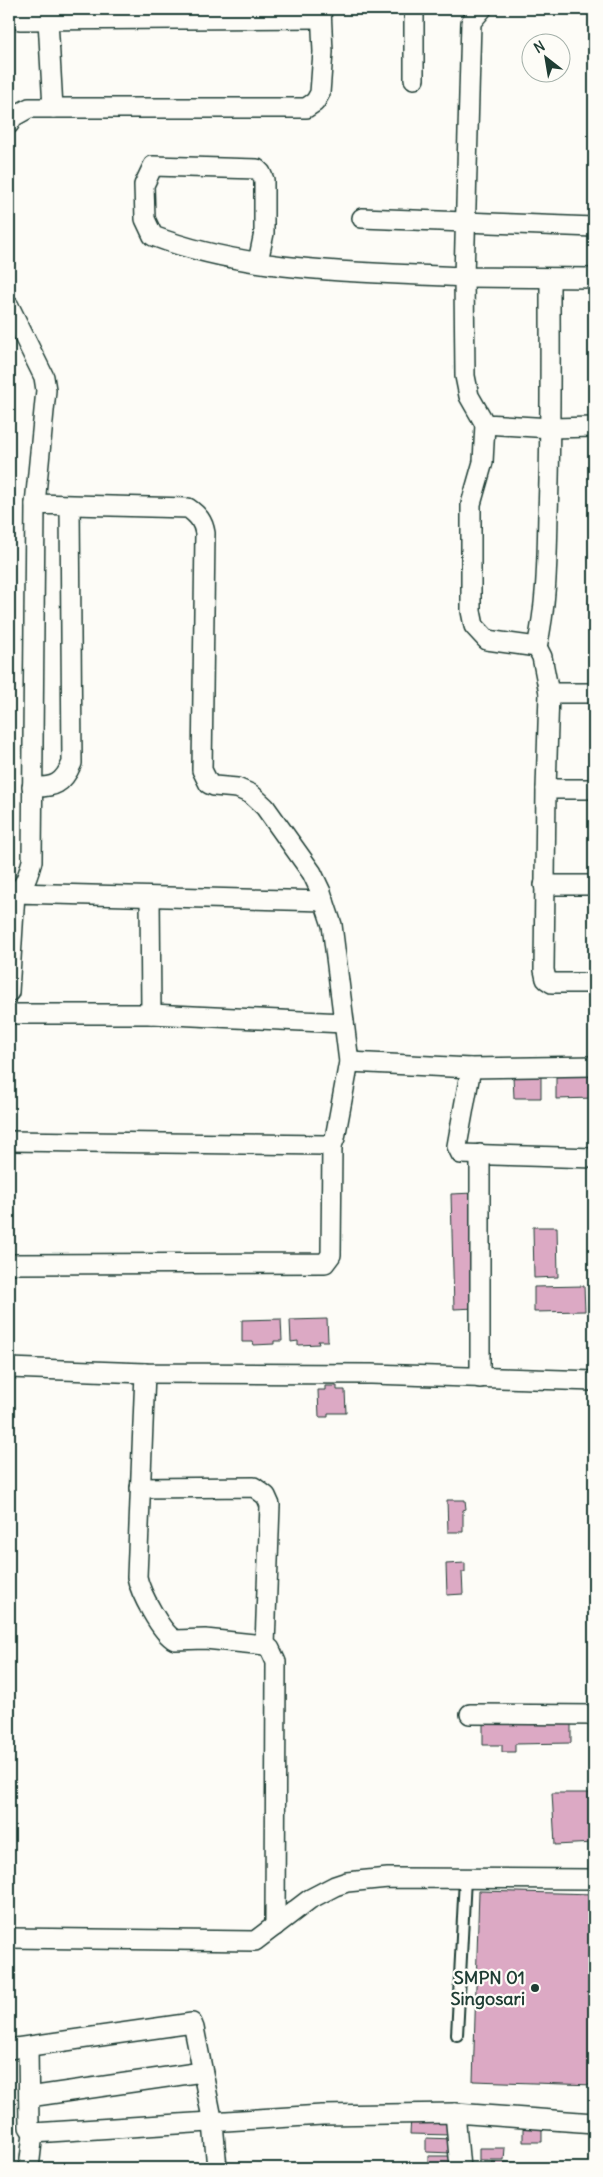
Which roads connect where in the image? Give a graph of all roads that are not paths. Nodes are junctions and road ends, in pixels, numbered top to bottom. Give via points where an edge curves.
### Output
1 (414, 9) edge
2 (482, 9) edge
3 (321, 14) edge
4 (20, 20) dead end
5 (48, 20) junction
6 (414, 79) dead end
7 (53, 108) junction
8 (9, 124) edge
9 (362, 218) dead end
10 (466, 222) junction
11 (594, 227) edge
12 (258, 262) junction
13 (464, 277) junction
14 (550, 278) junction
15 (594, 278) edge
16 (9, 306) edge
17 (485, 424) junction
18 (594, 427) edge
19 (551, 428) junction
20 (35, 504) junction
21 (70, 506) junction
22 (537, 647) junction
23 (549, 693) junction
24 (594, 693) edge
25 (32, 787) junction
26 (546, 789) junction
27 (594, 789) edge
28 (594, 885) edge
29 (544, 886) junction
30 (12, 893) edge
31 (150, 897) junction
32 (324, 902) junction
33 (594, 983) edge
34 (9, 992) edge
35 (9, 1014) edge
36 (150, 1014) junction
37 (344, 1023) junction
38 (350, 1062) junction
39 (594, 1066) edge
40 (462, 1067) junction
41 (9, 1141) edge
42 (332, 1145) junction
43 (480, 1154) junction
44 (594, 1158) edge
45 (9, 1264) edge
46 (9, 1368) edge
47 (145, 1373) junction
48 (480, 1378) junction
49 (594, 1381) edge
50 (140, 1488) junction
51 (265, 1645) junction
52 (470, 1714) dead end
53 (594, 1715) edge
54 (465, 1878) junction
55 (594, 1879) edge
56 (276, 1926) junction
57 (9, 1938) edge
58 (458, 2035) dead end
59 (28, 2046) junction
60 (9, 2049) edge
61 (202, 2072) junction
62 (29, 2097) junction
63 (455, 2113) junction
64 (213, 2123) junction
65 (594, 2123) edge
66 (33, 2133) junction
67 (30, 2168) edge
68 (218, 2168) edge
69 (460, 2168) edge

1 - 6 street
2 - 10 street via 471,22
3 - 5 street
3 - 7 street via 320,93 306,108
4 - 5 street
5 - 7 street
7 - 8 street via 29,108
9 - 10 street
10 - 11 street
10 - 13 street
12 - 12 street via 264,233 264,180 257,169 153,166 144,185 145,220 153,236 224,258
12 - 13 street via 343,271
13 - 14 street
13 - 17 street via 465,376 469,396
14 - 15 street
14 - 19 street
16 - 20 street via 44,377 46,390
17 - 19 street
17 - 22 street via 483,462 471,504 471,611 474,626 487,640
18 - 19 street
19 - 22 street via 546,578
20 - 21 street
20 - 25 street
21 - 25 street via 72,763 57,784 49,788
21 - 32 street via 188,508 198,515 205,533 202,770 209,784 237,788 251,794 265,807 312,873
22 - 23 street
23 - 24 street
23 - 26 street
25 - 30 street via 32,861 26,882
26 - 27 street
26 - 29 street
28 - 29 street
29 - 33 street via 544,976 552,983
30 - 31 street
30 - 34 street
31 - 32 street
31 - 36 street
32 - 37 street via 332,925
35 - 36 street
36 - 37 street
37 - 38 street
38 - 40 street
38 - 42 street
39 - 40 street
40 - 43 street via 457,1146 461,1154
41 - 42 street
42 - 45 street via 331,1255 325,1262
43 - 44 street
43 - 48 street
46 - 47 street
47 - 48 street
47 - 50 street
48 - 49 street
50 - 51 street via 137,1577 166,1633 175,1640 205,1639
50 - 51 street via 254,1487 266,1496 270,1505
51 - 56 street via 276,1662
52 - 53 street
54 - 55 street
54 - 56 street via 388,1878 347,1882 310,1900
54 - 58 lane
56 - 57 street via 255,1940
59 - 60 street
59 - 61 street via 190,2022
59 - 62 street
61 - 62 street
61 - 64 street
62 - 66 street via 29,2127
63 - 64 street via 322,2115
63 - 65 street
63 - 69 street
64 - 66 street
64 - 68 street
66 - 67 street

